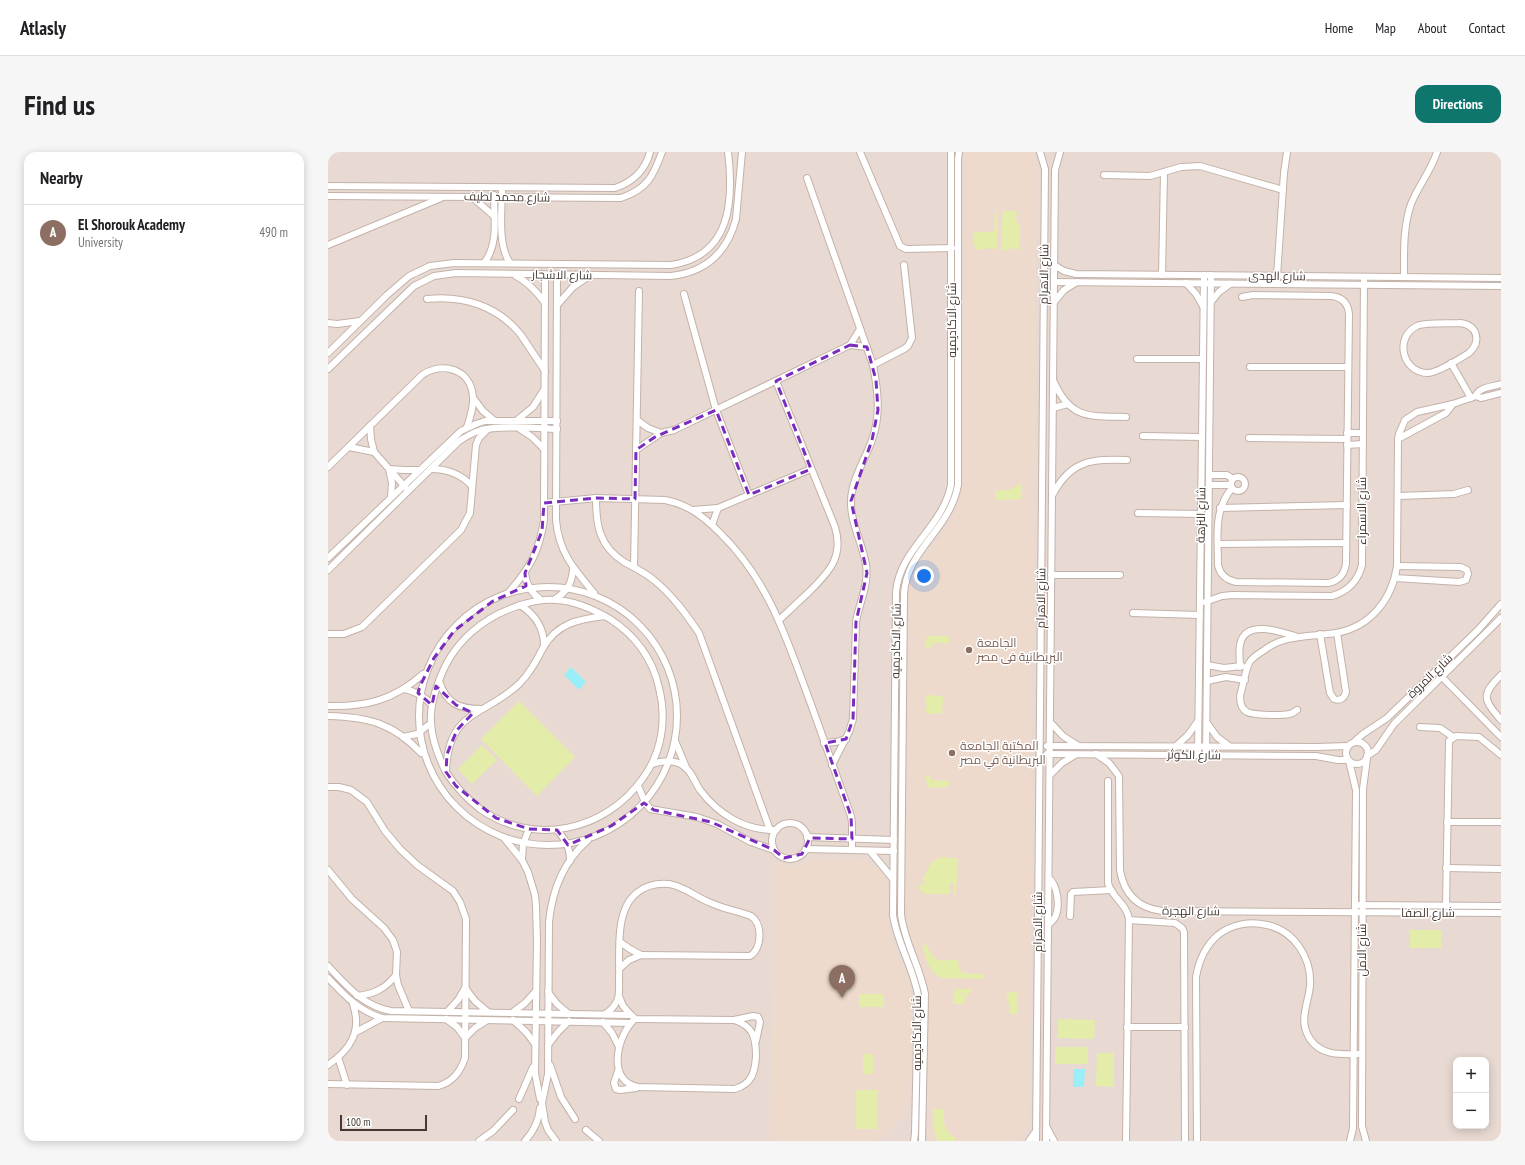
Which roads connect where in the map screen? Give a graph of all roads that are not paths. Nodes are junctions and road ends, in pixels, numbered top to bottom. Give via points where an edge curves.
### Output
1 (650, 152) edge
2 (662, 152) edge
3 (728, 152) edge
4 (742, 152) edge
5 (860, 152) edge
6 (951, 152) edge
7 (960, 152) edge
8 (1040, 152) edge
9 (1060, 152) edge
10 (1287, 152) edge
11 (1437, 152) edge
12 (1045, 169) junction
13 (1055, 170) junction
14 (1164, 172) junction
15 (1104, 175) dead end
16 (807, 178) dead end
17 (328, 186) edge
18 (494, 187) junction
19 (502, 188) junction
20 (1283, 190) junction
21 (328, 196) edge
22 (443, 197) junction
23 (472, 197) junction
24 (494, 197) junction
25 (502, 197) junction
26 (494, 216) junction
27 (328, 245) edge
28 (952, 248) junction
29 (484, 263) junction
30 (510, 263) junction
31 (619, 264) junction
32 (904, 265) dead end
33 (1054, 265) junction
34 (512, 274) junction
35 (545, 275) junction
36 (557, 275) junction
37 (590, 275) junction
38 (955, 275) junction
39 (1162, 275) junction
40 (1204, 275) junction
41 (1211, 275) junction
42 (619, 276) junction
43 (1277, 276) junction
44 (1364, 277) junction
45 (1404, 277) junction
46 (1500, 277) edge
47 (1054, 282) junction
48 (1077, 282) junction
49 (1186, 283) junction
50 (1204, 283) junction
51 (1211, 284) junction
52 (1230, 284) junction
53 (1364, 285) junction
54 (1500, 287) edge
55 (639, 291) dead end
56 (684, 294) dead end
57 (386, 295) junction
58 (1242, 297) dead end
59 (427, 299) dead end
60 (1054, 302) junction
61 (1211, 302) junction
62 (546, 303) junction
63 (395, 304) junction
64 (558, 304) junction
65 (1203, 307) junction
66 (360, 321) junction
67 (328, 322) edge
68 (860, 329) junction
69 (850, 345) junction
70 (867, 347) junction
71 (328, 353) edge
72 (1137, 359) dead end
73 (1203, 359) junction
74 (1451, 363) junction
75 (873, 365) junction
76 (1250, 367) dead end
77 (1348, 367) junction
78 (328, 369) edge
79 (545, 372) junction
80 (776, 381) junction
81 (1053, 381) junction
82 (1501, 384) edge
83 (545, 388) junction
84 (1501, 393) edge
85 (1473, 397) junction
86 (474, 399) junction
87 (1068, 404) junction
88 (1453, 404) junction
89 (1053, 408) junction
90 (716, 410) junction
91 (1126, 417) dead end
92 (637, 420) junction
93 (495, 421) junction
94 (515, 421) junction
95 (545, 421) junction
96 (557, 421) junction
97 (370, 426) junction
98 (1042, 426) junction
99 (1053, 426) junction
100 (467, 427) junction
101 (489, 428) junction
102 (519, 428) junction
103 (544, 428) junction
104 (556, 429) junction
105 (661, 433) junction
106 (1363, 433) junction
107 (1143, 436) dead end
108 (1202, 437) junction
109 (1249, 438) dead end
110 (1347, 439) junction
111 (1398, 440) junction
112 (1363, 444) junction
113 (349, 447) junction
114 (544, 449) junction
115 (636, 450) junction
116 (374, 452) junction
117 (955, 458) junction
118 (1127, 460) dead end
119 (328, 467) edge
120 (389, 469) junction
121 (431, 469) junction
122 (812, 469) junction
123 (419, 470) junction
124 (1209, 475) junction
125 (1232, 484) junction
126 (404, 485) junction
127 (1209, 485) junction
128 (472, 486) junction
129 (1468, 490) dead end
130 (409, 491) junction
131 (749, 495) junction
132 (1052, 496) junction
133 (1398, 496) junction
134 (391, 497) junction
135 (596, 498) junction
136 (635, 499) junction
137 (556, 502) junction
138 (544, 503) junction
139 (1347, 505) junction
140 (718, 508) junction
141 (1220, 508) junction
142 (693, 510) junction
143 (1138, 513) dead end
144 (1201, 514) junction
145 (712, 525) junction
146 (1346, 543) junction
147 (1218, 544) junction
148 (331, 553) edge
149 (328, 558) edge
150 (1397, 566) junction
151 (634, 567) junction
152 (573, 568) junction
153 (328, 570) edge
154 (525, 572) junction
155 (1052, 574) junction
156 (1120, 575) dead end
157 (1395, 578) junction
158 (569, 585) junction
159 (528, 586) junction
160 (508, 593) junction
161 (595, 594) junction
162 (555, 599) junction
163 (542, 600) junction
164 (1208, 601) junction
165 (1200, 604) junction
166 (1501, 604) edge
167 (520, 605) junction
168 (1133, 613) dead end
169 (1200, 615) junction
170 (605, 616) junction
171 (1501, 618) edge
172 (779, 620) junction
173 (1336, 632) junction
174 (329, 634) edge
175 (1320, 634) junction
176 (1296, 636) junction
177 (544, 647) junction
178 (896, 655) junction
179 (903, 655) junction
180 (1250, 663) junction
181 (1207, 665) junction
182 (1240, 666) junction
183 (426, 672) junction
184 (1501, 675) edge
185 (1442, 677) junction
186 (1245, 680) junction
187 (439, 681) junction
188 (1207, 681) junction
189 (404, 690) junction
190 (418, 693) junction
191 (432, 705) junction
192 (328, 706) edge
193 (481, 710) junction
194 (1297, 710) dead end
195 (328, 716) edge
196 (1501, 720) edge
197 (1198, 721) junction
198 (1050, 722) junction
199 (431, 723) junction
200 (1207, 723) junction
201 (1420, 727) dead end
202 (417, 734) junction
203 (403, 737) junction
204 (1453, 737) junction
205 (1501, 737) edge
206 (846, 739) junction
207 (675, 740) junction
208 (1355, 741) junction
209 (824, 743) junction
210 (1040, 746) junction
211 (1050, 746) junction
212 (1078, 746) junction
213 (1175, 746) junction
214 (1348, 746) junction
215 (1198, 747) junction
216 (1206, 747) junction
217 (1231, 747) junction
218 (1040, 754) junction
219 (1050, 754) junction
220 (1077, 754) junction
221 (1096, 754) junction
222 (1198, 755) junction
223 (1206, 755) junction
224 (1501, 755) edge
225 (425, 757) junction
226 (1367, 757) junction
227 (670, 761) junction
228 (1349, 761) junction
229 (652, 764) junction
230 (832, 765) junction
231 (687, 769) junction
232 (446, 772) junction
233 (1050, 775) junction
234 (1108, 781) dead end
235 (638, 786) junction
236 (328, 787) edge
237 (894, 794) junction
238 (902, 794) junction
239 (645, 802) junction
240 (1447, 822) junction
241 (1501, 822) edge
242 (529, 829) junction
243 (557, 830) junction
244 (773, 830) junction
245 (501, 836) junction
246 (592, 836) junction
247 (807, 838) junction
248 (852, 838) junction
249 (894, 840) junction
250 (523, 844) junction
251 (568, 845) junction
252 (806, 849) junction
253 (774, 850) junction
254 (852, 850) junction
255 (870, 851) junction
256 (894, 851) junction
257 (522, 860) junction
258 (570, 861) junction
259 (1446, 868) junction
260 (1501, 868) edge
261 (328, 870) edge
262 (1049, 878) junction
263 (893, 879) junction
264 (1111, 890) junction
265 (1057, 894) junction
266 (1071, 894) junction
267 (1354, 905) junction
268 (1362, 905) junction
269 (1446, 906) junction
270 (1501, 906) edge
271 (1354, 912) junction
272 (1362, 912) junction
273 (1501, 913) edge
274 (1070, 916) dead end
275 (1129, 920) junction
276 (1048, 925) junction
277 (904, 930) junction
278 (896, 932) junction
279 (620, 942) junction
280 (641, 955) junction
281 (328, 966) edge
282 (619, 969) junction
283 (396, 975) junction
284 (328, 978) edge
285 (328, 987) edge
286 (465, 987) junction
287 (338, 988) junction
288 (536, 991) junction
289 (548, 992) junction
290 (357, 996) junction
291 (619, 996) junction
292 (352, 1003) junction
293 (409, 1011) junction
294 (447, 1012) junction
295 (465, 1012) junction
296 (488, 1012) junction
297 (512, 1013) junction
298 (536, 1013) junction
299 (548, 1013) junction
300 (569, 1014) junction
301 (604, 1014) junction
302 (382, 1018) junction
303 (446, 1019) junction
304 (632, 1019) junction
305 (465, 1020) junction
306 (487, 1020) junction
307 (513, 1020) junction
308 (734, 1020) junction
309 (536, 1021) junction
310 (548, 1021) junction
311 (569, 1021) junction
312 (603, 1022) junction
313 (925, 1027) junction
314 (1127, 1027) junction
315 (918, 1028) junction
316 (1185, 1028) junction
317 (356, 1032) junction
318 (465, 1038) junction
319 (756, 1043) junction
320 (535, 1044) junction
321 (548, 1045) junction
322 (619, 1047) junction
323 (1353, 1054) junction
324 (1362, 1054) junction
325 (338, 1057) junction
326 (548, 1059) junction
327 (535, 1063) junction
328 (328, 1065) edge
329 (618, 1071) junction
330 (328, 1084) edge
331 (347, 1084) junction
332 (638, 1087) junction
333 (519, 1099) dead end
334 (1036, 1105) junction
335 (1046, 1105) junction
336 (513, 1110) dead end
337 (1037, 1114) junction
338 (1046, 1114) junction
339 (575, 1119) dead end
340 (1046, 1127) junction
341 (586, 1130) dead end
342 (1036, 1131) junction
343 (1363, 1134) junction
344 (1351, 1138) edge
345 (480, 1141) edge
346 (525, 1141) edge
347 (556, 1141) edge
348 (599, 1141) edge
349 (914, 1141) edge
350 (922, 1141) edge
351 (1028, 1141) edge
352 (1036, 1141) edge
353 (1046, 1141) edge
354 (1054, 1141) edge
355 (1126, 1141) edge
356 (1185, 1141) edge
357 (1197, 1141) edge
358 (1366, 1141) edge

1 - 19 street, شارع محمد لطيف via 641,172 629,182 615,188
2 - 25 street, شارع محمد لطيف via 650,180 637,191 621,198
3 - 31 street, شارع الاشجار via 730,180 726,218 723,229 710,247 692,260 682,263
4 - 42 street, شارع الاشجار via 734,228 726,245 713,259 698,269 680,275
5 - 28 street via 900,246 906,249
6 - 28 street, شارع الاكاديميه
7 - 38 street, شارع الاكاديميه
8 - 12 street, شارع الاهرام
9 - 13 street, شارع الاهرام
10 - 20 street
11 - 45 street via 1430,170 1416,192 1408,215
12 - 13 street
12 - 98 street, شارع الاهرام
13 - 33 street, شارع الاهرام
14 - 15 street via 1150,176
14 - 20 street via 1181,167 1200,166
14 - 39 street
16 - 68 street
17 - 18 street, شارع محمد لطيف
18 - 19 street, شارع محمد لطيف
18 - 24 street
19 - 25 street
20 - 43 street
21 - 22 street, شارع محمد لطيف
22 - 23 street, شارع محمد لطيف
22 - 27 street
23 - 24 street, شارع محمد لطيف
23 - 26 street
24 - 25 street, شارع محمد لطيف
24 - 26 street
25 - 30 street via 503,250
26 - 29 street via 493,246
28 - 38 street, شارع الاكاديميه
29 - 30 street, شارع الاشجار
29 - 57 street, شارع الاشجار via 442,263 430,266 409,276
30 - 31 street, شارع الاشجار
31 - 42 street
32 - 75 street via 912,338 904,349
33 - 39 street, شارع الهدى via 1076,274
33 - 47 street, شارع الاهرام
34 - 35 street, شارع الاشجار
34 - 62 street via 523,279
34 - 63 street, شارع الاشجار via 456,273 434,276 414,286
35 - 36 street, شارع الاشجار
35 - 62 street
36 - 37 street, شارع الاشجار
36 - 64 street
37 - 42 street, شارع الاشجار
37 - 64 street via 573,287
38 - 117 street, شارع الاكاديميه
39 - 40 street, شارع الهدى
40 - 41 street, شارع الهدى
40 - 50 street, شارع النزهة
41 - 43 street, شارع الهدى
41 - 51 street, شارع النزهة
43 - 44 street, شارع الهدى
44 - 45 street, شارع الهدى
44 - 53 street, شارع الاسمراء
45 - 46 street, شارع الهدى
47 - 48 street, شارع الهدى
47 - 60 street, شارع الاهرام
48 - 49 street, شارع الهدى
48 - 60 street via 1064,290
49 - 50 street, شارع الهدى
49 - 65 street
50 - 51 street, شارع الهدى
50 - 65 street, شارع النزهة
51 - 52 street, شارع الهدى
51 - 61 street, شارع النزهة
52 - 53 street, شارع الهدى
52 - 61 street
53 - 54 street, شارع الهدى
53 - 106 street, شارع الاسمراء
55 - 92 street
56 - 90 street
57 - 63 street
57 - 66 street, شارع الاشجار
58 - 77 street via 1253,295 1340,298 1349,310
59 - 79 street via 466,300 501,316 520,334
60 - 81 street, شارع الاهرام
61 - 124 street, شارع النزهة
62 - 79 street
63 - 78 street, شارع الاشجار
64 - 96 street
65 - 73 street, شارع النزهة
66 - 67 street via 337,324
66 - 71 street, شارع الاشجار
68 - 69 street
68 - 70 street
69 - 70 street
69 - 80 street
70 - 75 street
72 - 73 street
73 - 108 street, شارع النزهة
74 - 74 street via 1435,372 1416,370 1410,366 1404,354 1403,347 1407,334 1424,324 1460,323 1471,327 1477,337 1474,349
74 - 85 street
75 - 206 street via 878,395 876,425 851,501 853,520 867,573 856,622 854,713
76 - 77 street
77 - 110 street
79 - 83 street
80 - 90 street
80 - 122 street
81 - 87 street
81 - 89 street, شارع الاهرام
82 - 85 street via 1479,390
83 - 94 street via 533,408
83 - 95 street
84 - 85 street via 1481,398
85 - 88 street
86 - 93 street
86 - 97 street via 473,391 465,377 452,369 436,368 422,375
86 - 100 street
87 - 89 street
87 - 91 street via 1074,410 1089,416
88 - 111 street via 1446,413
88 - 111 street via 1411,415 1401,427
89 - 99 street, شارع الاهرام
90 - 105 street via 674,430
90 - 131 street
92 - 105 street
92 - 115 street
93 - 94 street
93 - 100 street
94 - 95 street
95 - 96 street
95 - 103 street
96 - 104 street
97 - 113 street
97 - 116 street
98 - 99 street
98 - 210 street, شارع الاهرام
99 - 132 street, شارع الاهرام
100 - 123 street via 455,435
101 - 102 street
101 - 121 street via 465,437
101 - 128 street via 476,445
102 - 103 street
102 - 114 street
103 - 104 street
103 - 114 street
104 - 137 street
105 - 115 street
106 - 110 street
106 - 112 street, شارع الاسمراء
107 - 108 street
108 - 144 street, شارع النزهة
109 - 110 street
110 - 112 street
110 - 139 street
111 - 133 street
112 - 164 street, شارع الاسمراء via 1362,564 1352,585 1332,596 1232,595
113 - 116 street
113 - 119 street
114 - 138 street
115 - 136 street
116 - 120 street
117 - 178 street, شارع الاكاديميه via 945,504 905,563 899,577 896,592
117 - 179 street, شارع الاكاديميه via 958,485 952,506 911,565 906,579
118 - 132 street via 1100,459 1078,466 1063,478
120 - 123 street
120 - 126 street
120 - 134 street
121 - 128 street via 454,472
121 - 130 street
122 - 131 street
122 - 172 street via 837,534 838,549 826,576
123 - 126 street
124 - 125 street via 1227,475
124 - 127 street, شارع النزهة
125 - 127 street
125 - 141 street
126 - 130 street
126 - 134 street
127 - 164 street, شارع النزهة
128 - 174 street via 470,513 461,530 367,623 350,632
129 - 133 street via 1454,494
130 - 153 street
131 - 140 street
132 - 155 street, شارع الاهرام
133 - 150 street
134 - 148 street
135 - 136 street
135 - 137 street
135 - 151 street via 596,517 602,538 615,555
136 - 142 street via 665,500 685,505
136 - 151 street
137 - 138 street
137 - 152 street via 559,541
138 - 154 street via 541,537 536,553
139 - 141 street
139 - 146 street
140 - 142 street
140 - 145 street
141 - 147 street
142 - 145 street
143 - 144 street
144 - 165 street, شارع النزهة
145 - 172 street via 751,569
146 - 147 street
146 - 147 street via 1345,570 1339,579 1328,583 1232,581 1224,577 1219,569
148 - 149 street
150 - 157 street
150 - 157 street via 1461,567 1467,570 1468,577 1459,582
151 - 244 street via 667,592 699,633
152 - 158 street
152 - 161 street
154 - 159 street
154 - 160 street
155 - 156 street
155 - 198 street, شارع الاهرام
157 - 173 street via 1390,594 1368,620 1353,628
158 - 159 street via 548,583
158 - 161 street
158 - 162 street via 561,596
159 - 160 street
159 - 163 street
160 - 183 street via 480,610 454,631
161 - 207 street via 635,623 646,634 655,649 669,679 675,711
162 - 163 street
162 - 170 street via 581,604
163 - 167 street
164 - 165 street, شارع الاسمراء
164 - 181 street, شارع النزهة
165 - 169 street, شارع النزهة
166 - 208 street, شارع المروة via 1478,630 1387,718
167 - 177 street via 539,622
167 - 187 street via 496,614 475,629 457,647
168 - 169 street
169 - 197 street, شارع النزهة
170 - 177 street via 573,621 556,632
170 - 229 street via 637,643 658,681 663,723
171 - 185 street, شارع المروة
172 - 209 street
173 - 175 street
173 - 175 street via 1346,692 1340,700 1334,699 1330,693
175 - 176 street
176 - 180 street via 1270,646
176 - 182 street via 1274,630 1249,631 1241,640
177 - 193 street via 522,681 502,698
178 - 179 street
178 - 237 street, شارع الاكاديميه
179 - 238 street, شارع الاكاديميه
180 - 182 street
180 - 186 street
181 - 182 street via 1224,668
181 - 188 street, شارع النزهة
183 - 189 street
183 - 190 street
184 - 196 street via 1490,686 1487,696 1489,706
185 - 205 street
185 - 226 street, شارع المروة via 1394,724 1376,750
186 - 188 street via 1226,677
186 - 194 street via 1240,700 1247,712 1285,714
187 - 191 street
187 - 193 street via 445,695 456,705
188 - 200 street, شارع النزهة
189 - 190 street
189 - 192 street via 368,704
190 - 191 street
190 - 202 street
191 - 199 street
193 - 232 street via 468,717 452,738 447,754
195 - 203 street via 350,716 369,720
197 - 213 street via 1188,735
197 - 215 street, شارع النزهة
198 - 211 street, شارع الاهرام
198 - 212 street via 1063,736
199 - 202 street
199 - 232 street via 435,746
200 - 216 street, شارع النزهة
200 - 217 street via 1216,737
201 - 204 street via 1440,728
202 - 203 street
202 - 225 street
203 - 225 street
204 - 224 street via 1479,738
204 - 240 street via 1449,744
206 - 209 street
206 - 230 street
207 - 227 street
207 - 231 street
208 - 214 street
208 - 226 street via 1366,746
209 - 230 street
210 - 211 street, شارع الكوثر
210 - 218 street, شارع الاهرام
211 - 212 street, شارع الكوثر
211 - 219 street, شارع الاهرام
212 - 213 street, شارع الكوثر
213 - 215 street, شارع الكوثر
214 - 217 street, شارع الكوثر
214 - 228 street via 1345,752
215 - 216 street, شارع الكوثر
215 - 222 street, شارع النزهة
216 - 217 street, شارع الكوثر
216 - 223 street, شارع النزهة
218 - 219 street, شارع الكوثر
218 - 334 street, شارع الاهرام
219 - 220 street, شارع الكوثر
219 - 233 street, شارع الاهرام
220 - 221 street, شارع الكوثر
220 - 233 street via 1062,763
221 - 222 street, شارع الكوثر
221 - 271 street, شارع الهجرة via 1109,763 1119,776 1121,879 1130,896 1144,907 1162,911
222 - 223 street, شارع الكوثر
223 - 228 street, شارع الكوثر via 1316,756
225 - 245 street via 436,777 454,800
226 - 228 street via 1358,764
226 - 268 street, شارع الامل via 1363,789
227 - 229 street
227 - 231 street
227 - 239 street via 660,783
228 - 267 street, شارع الامل via 1356,790
229 - 235 street
230 - 248 street via 852,823
231 - 244 street via 702,793 723,813 746,826
232 - 242 street via 467,798 481,809 496,818
233 - 262 street, شارع الاهرام
234 - 264 street via 1108,879
235 - 239 street
235 - 243 street via 610,811 593,820
236 - 286 street via 345,788 361,796 400,849 457,897 466,919
237 - 238 street
237 - 249 street, شارع الاكاديميه
238 - 277 street, شارع الاكاديميه via 901,907
239 - 246 street via 621,821
239 - 253 street via 650,809 711,822 751,842
240 - 241 street
240 - 259 street
242 - 243 street
242 - 250 street
243 - 251 street
244 - 247 street via 784,824 794,824 803,829
244 - 253 street
245 - 250 street
245 - 257 street
246 - 251 street
246 - 258 street
247 - 248 street
247 - 252 street
248 - 249 street
248 - 254 street
249 - 256 street, شارع الاكاديميه
250 - 251 street via 545,847
250 - 257 street
251 - 258 street
252 - 253 street via 796,858 790,859 784,858
252 - 254 street
254 - 255 street
255 - 256 street
255 - 263 street
256 - 263 street, شارع الاكاديميه
257 - 288 street via 532,883 536,906
258 - 289 street via 556,888 550,912
259 - 260 street
259 - 269 street
261 - 283 street via 352,899 393,940 397,952
262 - 265 street via 1056,887
262 - 276 street, شارع الاهرام
263 - 278 street, شارع الاكاديميه via 893,915
264 - 266 street via 1076,891
264 - 275 street via 1126,909
265 - 266 street
265 - 276 street via 1057,913
266 - 274 street
267 - 268 street, شارع الصفا
267 - 271 street, شارع الامل
268 - 269 street, شارع الصفا
268 - 272 street, شارع الامل
269 - 270 street, شارع الصفا
271 - 272 street, شارع الصفا
271 - 323 street, شارع الامل
272 - 273 street, شارع الصفا
272 - 324 street, شارع الامل
275 - 314 street
275 - 316 street via 1171,922 1182,928 1185,936
276 - 335 street, شارع الاهرام
277 - 278 street
277 - 313 street, شارع الاكاديميه via 923,984
278 - 315 street, شارع الاكاديميه via 916,986
279 - 280 street
279 - 280 street via 621,920 626,905 635,894 654,884 677,886 710,903 751,916 759,925 758,945 750,956
279 - 282 street
280 - 282 street via 629,960
281 - 290 street
282 - 291 street
283 - 290 street via 380,991
283 - 293 street
284 - 287 street
285 - 287 street
286 - 294 street
286 - 295 street
286 - 296 street via 475,1001
287 - 292 street
288 - 297 street
288 - 298 street
289 - 299 street
289 - 300 street
290 - 293 street via 376,1007 391,1011
291 - 301 street via 613,1007
291 - 304 street
292 - 302 street
292 - 317 street via 356,1017
293 - 294 street
294 - 295 street
295 - 296 street
295 - 305 street
296 - 297 street
297 - 298 street
298 - 299 street
298 - 309 street
299 - 300 street
299 - 310 street
300 - 301 street
301 - 304 street
302 - 303 street
302 - 317 street
303 - 305 street
303 - 318 street via 457,1027
304 - 308 street
304 - 312 street
304 - 322 street
305 - 306 street
305 - 318 street
306 - 307 street
306 - 318 street
307 - 309 street
307 - 320 street
308 - 319 street via 746,1025
308 - 319 street via 758,1017 760,1024
309 - 310 street
309 - 320 street
310 - 311 street
310 - 321 street
311 - 312 street
311 - 321 street
312 - 322 street
313 - 315 street
313 - 350 street, شارع الاكاديميه
314 - 316 street
314 - 355 street
315 - 349 street, شارع الاكاديميه
316 - 356 street
317 - 325 street
318 - 331 street via 462,1068 450,1081 442,1085
319 - 332 street via 754,1073 747,1084 741,1087
320 - 327 street
321 - 326 street
322 - 329 street
323 - 324 street
323 - 344 street, شارع الامل
323 - 357 street via 1332,1054 1324,1051 1313,1043 1306,1031 1303,1014 1310,978 1306,960 1296,942 1280,930 1260,923 1230,928 1206,948 1197,972
324 - 343 street, شارع الامل
325 - 328 street
325 - 331 street
326 - 339 street via 561,1097
326 - 347 street via 542,1112 548,1130
327 - 333 street
327 - 346 street via 540,1112 533,1130
329 - 332 street via 626,1083
329 - 332 street via 614,1084 616,1089
330 - 331 street
334 - 335 street
334 - 337 street, شارع الاهرام
335 - 338 street, شارع الاهرام
336 - 345 street
337 - 338 street
337 - 342 street, شارع الاهرام
338 - 340 street, شارع الاهرام
340 - 353 street, شارع الاهرام
340 - 354 street
341 - 348 street
342 - 351 street
342 - 352 street, شارع الاهرام
343 - 344 street
343 - 358 street, شارع الامل

